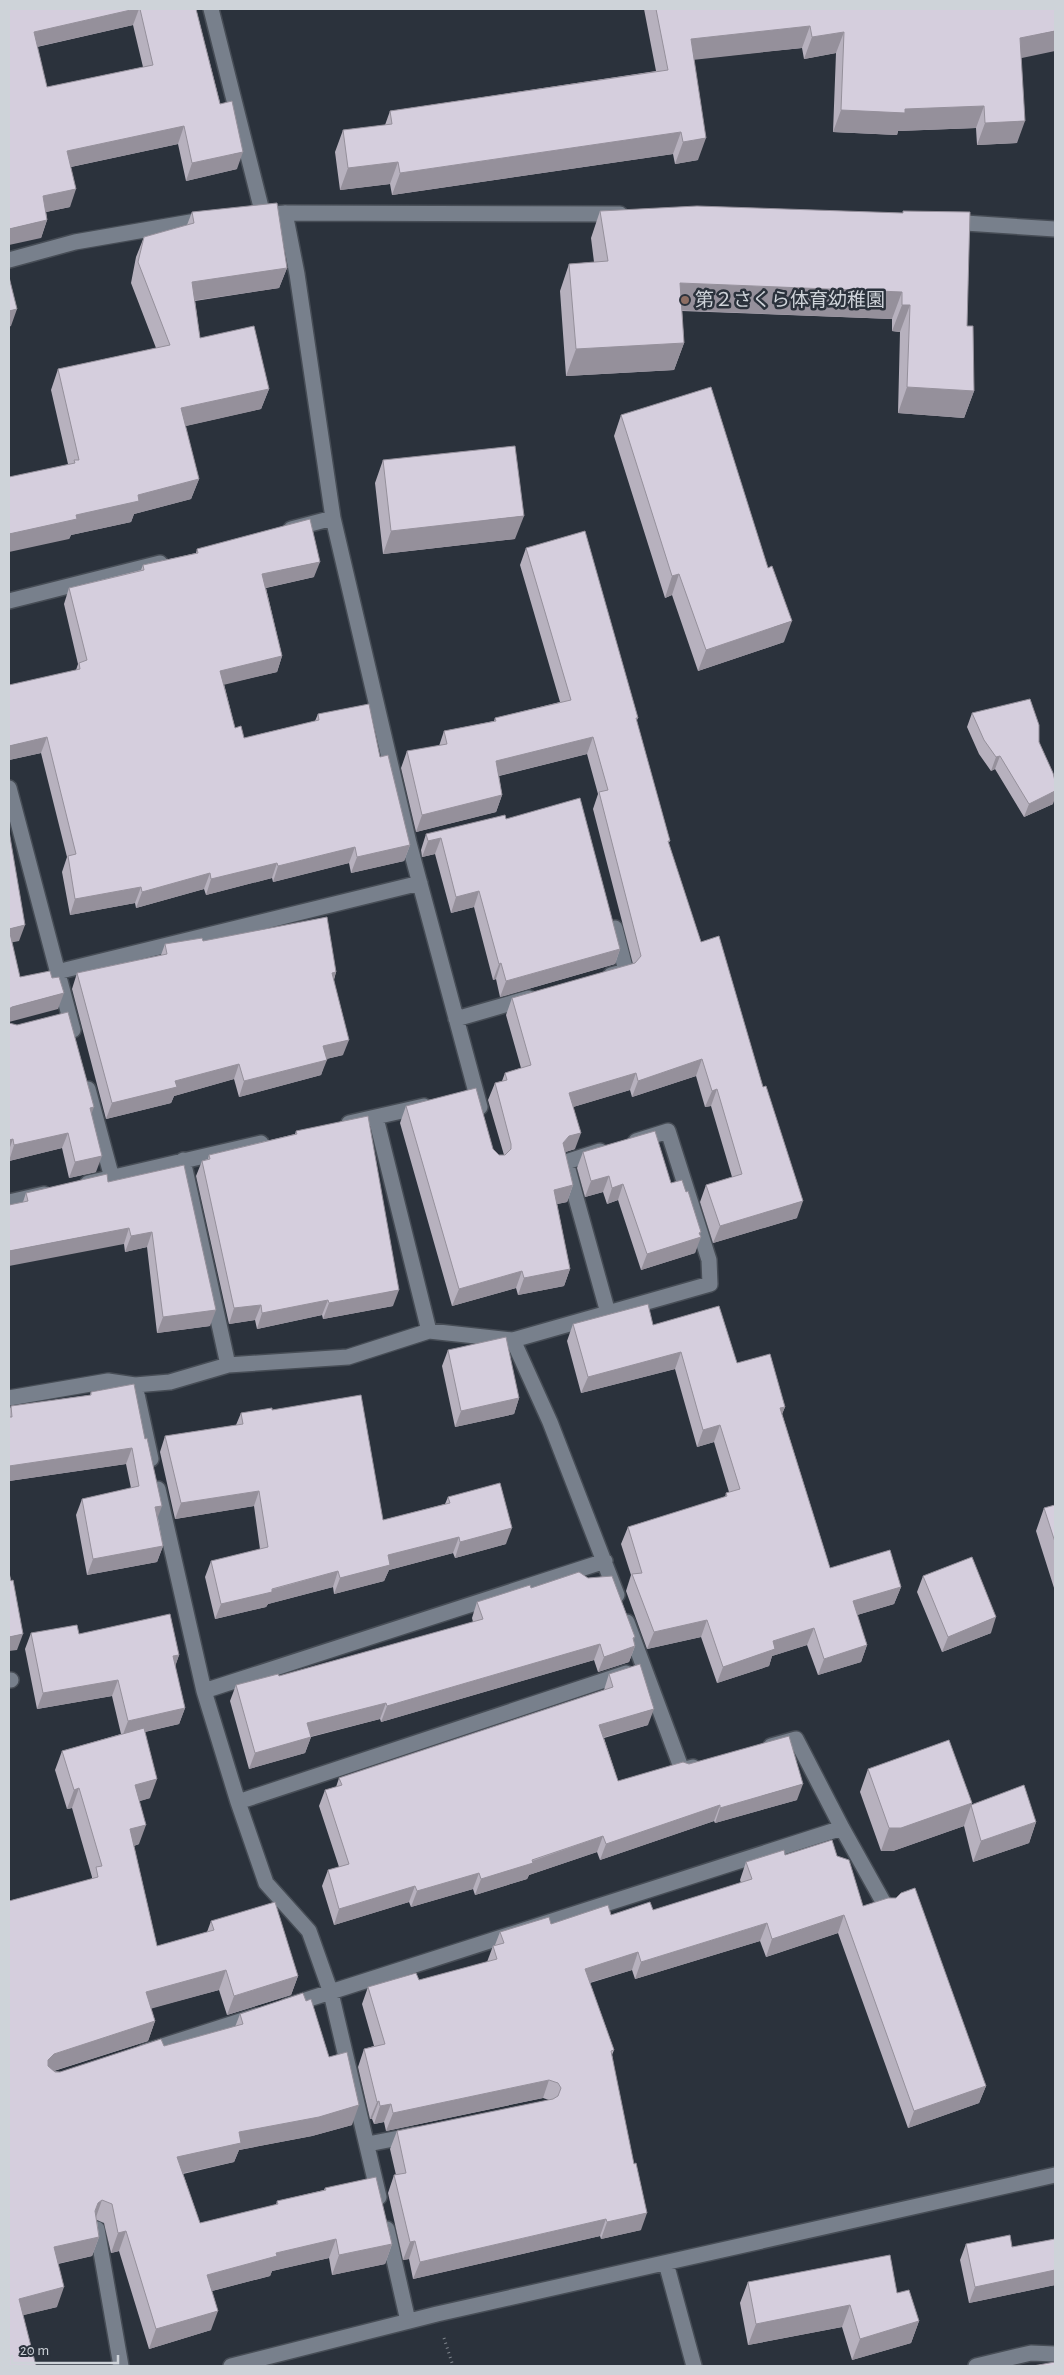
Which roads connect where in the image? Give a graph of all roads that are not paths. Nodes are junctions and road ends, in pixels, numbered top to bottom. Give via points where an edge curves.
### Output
1 (211, 9) edge
2 (285, 213) junction
3 (632, 214) edge
4 (263, 215) junction
5 (244, 216) edge
6 (226, 218) edge
7 (938, 222) edge
8 (1055, 229) edge
9 (9, 260) edge
10 (333, 518) junction
11 (277, 533) edge
12 (174, 560) edge
13 (9, 602) edge
14 (9, 788) edge
15 (428, 838) edge
16 (409, 843) junction
17 (420, 883) junction
18 (611, 914) edge
19 (58, 972) junction
20 (598, 979) edge
21 (541, 995) edge
22 (69, 1016) junction
23 (456, 1019) junction
24 (52, 1020) edge
25 (76, 1044) edge
26 (84, 1073) edge
27 (476, 1093) junction
28 (458, 1097) edge
29 (440, 1102) edge
30 (376, 1118) junction
31 (484, 1119) edge
32 (337, 1126) edge
33 (279, 1139) edge
34 (183, 1160) junction
35 (112, 1178) junction
36 (74, 1186) edge
37 (56, 1191) edge
38 (9, 1202) edge
39 (608, 1313) junction
40 (429, 1331) junction
41 (513, 1340) junction
42 (228, 1365) junction
43 (135, 1385) junction
44 (9, 1398) edge
45 (605, 1561) junction
46 (644, 1667) junction
47 (204, 1691) junction
48 (758, 1749) edge
49 (710, 1762) edge
50 (238, 1802) junction
51 (842, 1828) junction
52 (886, 1907) edge
53 (331, 1992) junction
54 (134, 2055) edge
55 (433, 2131) edge
56 (368, 2144) junction
57 (1055, 2176) edge
58 (97, 2229) edge
59 (666, 2263) junction
60 (408, 2321) junction
61 (1055, 2354) edge
62 (121, 2366) edge
63 (231, 2366) edge
64 (694, 2366) edge
65 (976, 2366) edge

1 - 4 street
2 - 3 street
2 - 4 street
2 - 10 street
4 - 5 street
6 - 9 street via 75,242
7 - 8 street
10 - 11 street
10 - 16 street
12 - 13 street
14 - 19 street
15 - 16 street
16 - 17 street
17 - 19 street
17 - 23 street
18 - 20 street via 626,971
19 - 22 street
21 - 23 street
22 - 24 street
22 - 25 street
23 - 27 street
26 - 35 street
27 - 28 street
27 - 31 street
29 - 30 street
30 - 32 street
30 - 40 street
33 - 34 street
34 - 35 street
34 - 42 street
35 - 36 street
37 - 38 street
39 - 39 street via 710,1284 709,1260 668,1131 566,1162
39 - 41 street
40 - 41 street
40 - 42 street via 348,1357
41 - 45 street via 550,1422
42 - 43 street via 170,1382
43 - 44 street via 108,1380
43 - 47 street
45 - 46 street
45 - 47 street
46 - 49 street via 682,1770
46 - 50 street
47 - 50 street
48 - 51 street via 796,1739
50 - 53 street via 266,1883 309,1931
51 - 52 street
51 - 53 street
53 - 54 street
53 - 56 street
55 - 56 street
56 - 60 street
57 - 59 street
58 - 62 street
59 - 60 street
59 - 64 street
60 - 63 street
61 - 65 street via 1031,2353

